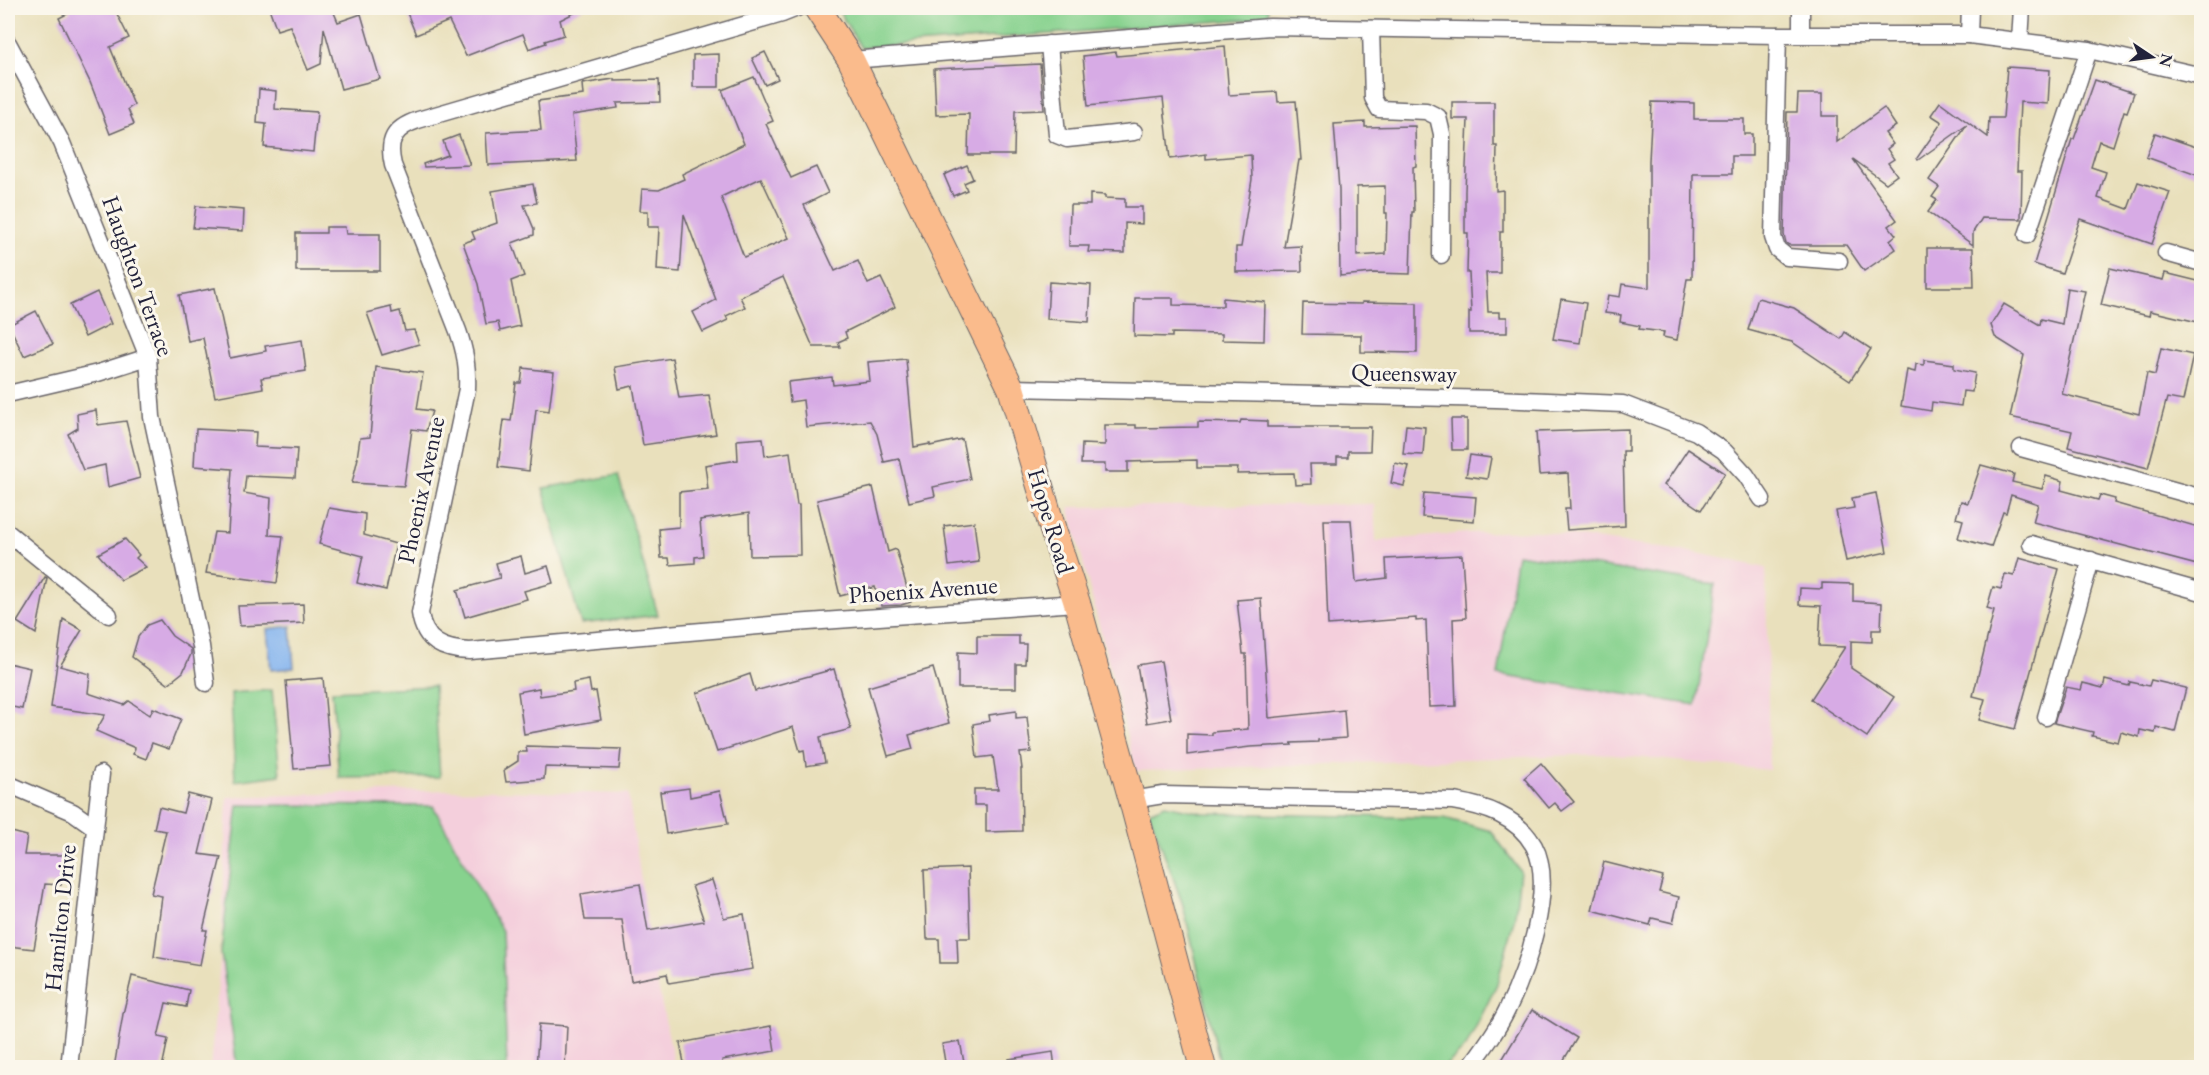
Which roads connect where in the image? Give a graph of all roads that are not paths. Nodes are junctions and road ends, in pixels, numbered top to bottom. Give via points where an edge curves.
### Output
1 (797, 8) edge
2 (816, 8) edge
3 (1801, 8) edge
4 (1970, 8) edge
5 (2022, 8) edge
6 (1371, 29) junction
7 (1778, 35) junction
8 (1800, 35) junction
9 (1969, 35) junction
10 (2020, 41) junction
11 (8, 43) edge
12 (1049, 44) junction
13 (2089, 50) junction
14 (851, 60) junction
15 (2202, 76) edge
16 (1134, 132) dead end
17 (2027, 235) dead end
18 (2166, 254) dead end
19 (1441, 255) dead end
20 (1839, 261) dead end
21 (2202, 263) edge
22 (148, 357) junction
23 (1011, 388) junction
24 (8, 394) edge
25 (2021, 448) dead end
26 (2202, 498) edge
27 (1762, 499) dead end
28 (8, 532) edge
29 (2031, 544) dead end
30 (2091, 560) junction
31 (2202, 591) edge
32 (1077, 603) junction
33 (109, 615) dead end
34 (206, 683) dead end
35 (2046, 717) dead end
36 (101, 774) dead end
37 (8, 784) edge
38 (1132, 800) junction
39 (94, 827) junction
40 (69, 1068) edge
41 (1203, 1068) edge
42 (1469, 1068) edge

1 - 32 street, Phoenix Avenue via 418,120 395,134 390,153 393,165 465,350 468,369 420,613 422,627 442,646 470,651
2 - 14 main road, Hope Road
3 - 8 street
4 - 9 street
5 - 10 street
6 - 7 street
6 - 12 street via 1270,27
6 - 19 street via 1373,98 1379,109 1425,111 1438,117 1442,134
7 - 8 street
7 - 20 street via 1773,237 1777,249 1787,257
8 - 9 street
9 - 10 street
10 - 13 street
11 - 22 street, Haughton Terrace via 62,143
12 - 14 street
12 - 16 street via 1057,135 1067,139
13 - 15 street
13 - 17 street
14 - 23 main road, Hope Road
18 - 21 street
22 - 24 street
22 - 34 street, Haughton Terrace via 152,417
23 - 27 street, Queensway via 1623,404 1696,432 1725,451
23 - 32 main road, Hope Road
25 - 26 street
28 - 33 street
29 - 30 street
30 - 31 street
30 - 35 street
32 - 38 main road, Hope Road
36 - 39 street, Hamilton Drive
37 - 39 street via 73,812
38 - 41 main road, Hope Road
38 - 42 street via 1163,795 1453,801 1481,806 1507,818 1534,847 1542,898 1528,957 1507,1010
39 - 40 street, Hamilton Drive

